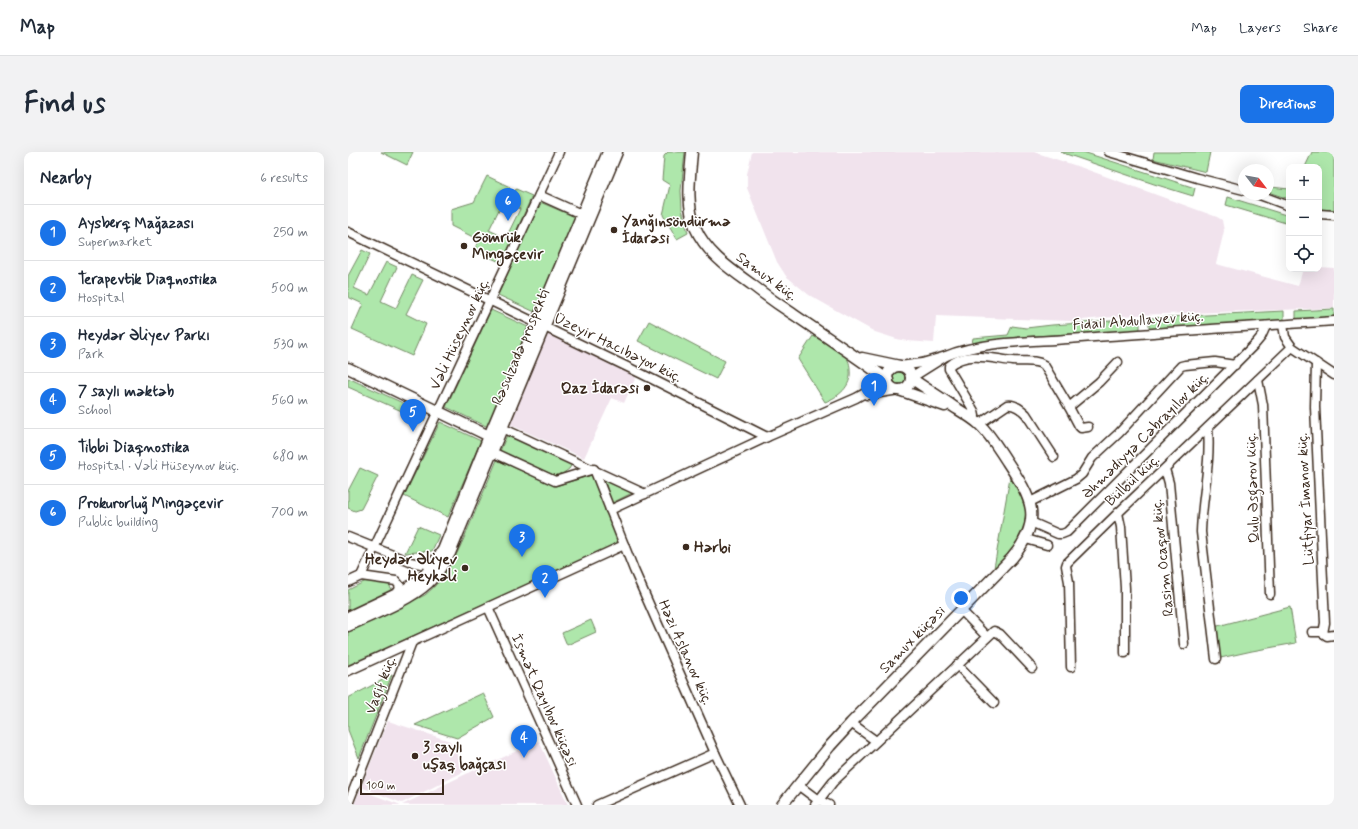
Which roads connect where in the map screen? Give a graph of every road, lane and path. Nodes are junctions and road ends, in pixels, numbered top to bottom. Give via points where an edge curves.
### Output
1 (559, 152) edge
2 (608, 152) edge
3 (617, 152) edge
4 (692, 152) edge
5 (1109, 152) edge
6 (1238, 188) edge
7 (539, 195) junction
8 (1273, 200) edge
9 (1286, 205) edge
10 (581, 214) junction
11 (1322, 214) edge
12 (1334, 215) edge
13 (348, 232) edge
14 (491, 300) junction
15 (1334, 321) edge
16 (540, 324) junction
17 (1283, 324) junction
18 (1266, 326) junction
19 (1292, 347) junction
20 (854, 355) junction
21 (946, 356) junction
22 (1118, 362) dead end
23 (1316, 363) junction
24 (1235, 365) junction
25 (900, 366) junction
26 (348, 368) edge
27 (1334, 375) edge
28 (911, 378) junction
29 (888, 380) junction
30 (1258, 380) junction
31 (899, 390) junction
32 (856, 398) junction
33 (1068, 407) junction
34 (439, 411) junction
35 (960, 411) junction
36 (976, 422) junction
37 (1088, 427) dead end
38 (502, 428) junction
39 (1208, 428) junction
40 (489, 436) junction
41 (767, 437) junction
42 (492, 452) junction
43 (1054, 457) dead end
44 (1165, 468) junction
45 (594, 469) junction
46 (645, 494) junction
47 (1030, 502) junction
48 (610, 510) junction
49 (1118, 513) junction
50 (1031, 522) junction
51 (348, 537) edge
52 (1026, 539) junction
53 (624, 545) junction
54 (1047, 545) dead end
55 (374, 548) junction
56 (446, 552) junction
57 (436, 562) junction
58 (361, 576) junction
59 (348, 582) edge
60 (398, 594) junction
61 (1270, 594) dead end
62 (488, 607) junction
63 (961, 610) junction
64 (348, 617) edge
65 (348, 626) edge
66 (1312, 632) dead end
67 (1323, 634) junction
68 (1334, 635) edge
69 (987, 637) junction
70 (412, 642) junction
71 (1184, 644) dead end
72 (1125, 652) dead end
73 (1216, 659) dead end
74 (957, 665) junction
75 (1071, 667) dead end
76 (1032, 668) dead end
77 (348, 671) edge
78 (994, 703) dead end
79 (851, 723) junction
80 (876, 741) junction
81 (715, 753) junction
82 (798, 785) junction
83 (816, 803) edge
84 (348, 804) edge
85 (737, 804) edge
86 (577, 805) edge
87 (597, 805) edge
88 (782, 805) edge
89 (829, 805) edge

1 - 7 street, Vəli Hüseynov küç.
2 - 10 main road, Rəsulzadə prospekti
3 - 16 main road, Rəsulzadə prospekti
4 - 20 main road, Samux küç. via 689,190 691,212 704,244 734,272
5 - 6 street
7 - 10 street
7 - 14 street, Vəli Hüseynov küç.
8 - 9 street
10 - 16 main road, Rəsulzadə prospekti
11 - 12 street
13 - 14 street, Üzeyir Hacıbəyov küç.
14 - 16 street, Üzeyir Hacıbəyov küç.
14 - 34 street, Vəli Hüseynov küç.
15 - 17 street, Fidail Abdullayev küç.
16 - 38 main road, Rəsulzadə prospekti
16 - 40 main road, Rəsulzadə prospekti
16 - 41 street, Üzeyir Hacıbəyov küç.
17 - 18 street, Fidail Abdullayev küç.
17 - 19 street via 1285,337
18 - 21 street, Fidail Abdullayev küç. via 985,346
18 - 24 street, Əhmədiyyə Cəbrayılov küç. via 1261,337
19 - 23 street
19 - 30 street, Bülbül küç.
20 - 25 main road
20 - 29 main road, Samux küç.
21 - 25 street
21 - 28 street
22 - 33 street via 1099,382
23 - 27 street
23 - 67 street, Lütfiyar İmanov küç. via 1315,407 1325,623
24 - 47 street via 1215,362 1181,366 1119,433 1092,458 1082,474
24 - 50 street, Əhmədiyyə Cəbrayılov küç. via 1068,532 1058,534
25 - 28 main road via 909,371
25 - 29 main road via 891,370
26 - 34 main road
28 - 31 main road via 906,387
28 - 35 main road
29 - 31 main road via 891,386
29 - 32 street
30 - 39 street, Bülbül küç.
30 - 61 street, Qulu Əsgərov küç. via 1263,405
31 - 32 street
31 - 35 main road
32 - 41 street
33 - 36 street via 1040,362 976,356 953,363 949,368 974,411
33 - 37 street via 1079,426
34 - 40 main road
34 - 55 street, Vəli Hüseynov küç.
35 - 36 main road, Samux küçəsi
36 - 43 street via 1011,404 1026,414
36 - 47 main road, Samux küçəsi via 988,433 1016,475
38 - 40 street
38 - 42 main road, Rəsulzadə prospekti
38 - 45 street
39 - 44 street, Bülbül küç.
39 - 73 street via 1206,492 1200,532
40 - 42 street
40 - 56 main road, Rəsulzadə prospekti
41 - 46 street
42 - 45 street via 555,481
42 - 56 main road, Rəsulzadə prospekti
44 - 49 street, Bülbül küç.
44 - 71 street, Rasim Ocaqov küç.
45 - 46 street
45 - 48 street, Həzi Aslanov küç.
46 - 48 street
47 - 50 main road, Samux küçəsi
48 - 53 street, Həzi Aslanov küç.
49 - 72 street via 1125,588
49 - 75 street, Bülbül küç. via 1067,564
50 - 52 main road, Samux küçəsi
51 - 55 street
52 - 54 street
52 - 63 main road, Samux küçəsi via 1012,558
53 - 62 street
53 - 81 street, Həzi Aslanov küç.
55 - 57 street via 414,563
55 - 58 street, Vəli Hüseynov küç.
56 - 57 main road
56 - 65 main road via 442,566 418,591
57 - 60 main road via 420,579
58 - 59 street
58 - 60 street via 396,581 400,586
60 - 64 main road
62 - 70 street
62 - 86 street, İsmət Qayıbov küçəsi
63 - 69 street
63 - 79 main road, Samux küçəsi
66 - 67 street
67 - 68 street
69 - 74 street
69 - 76 street via 996,631
70 - 77 street
70 - 84 street, Vagif küç.
74 - 78 street
74 - 80 street
79 - 80 street
79 - 82 main road, Samux küçəsi
80 - 83 street via 833,782
81 - 85 street, Həzi Aslanov küç.
81 - 87 street
82 - 83 street
82 - 88 main road, Samux küçəsi
83 - 89 street

